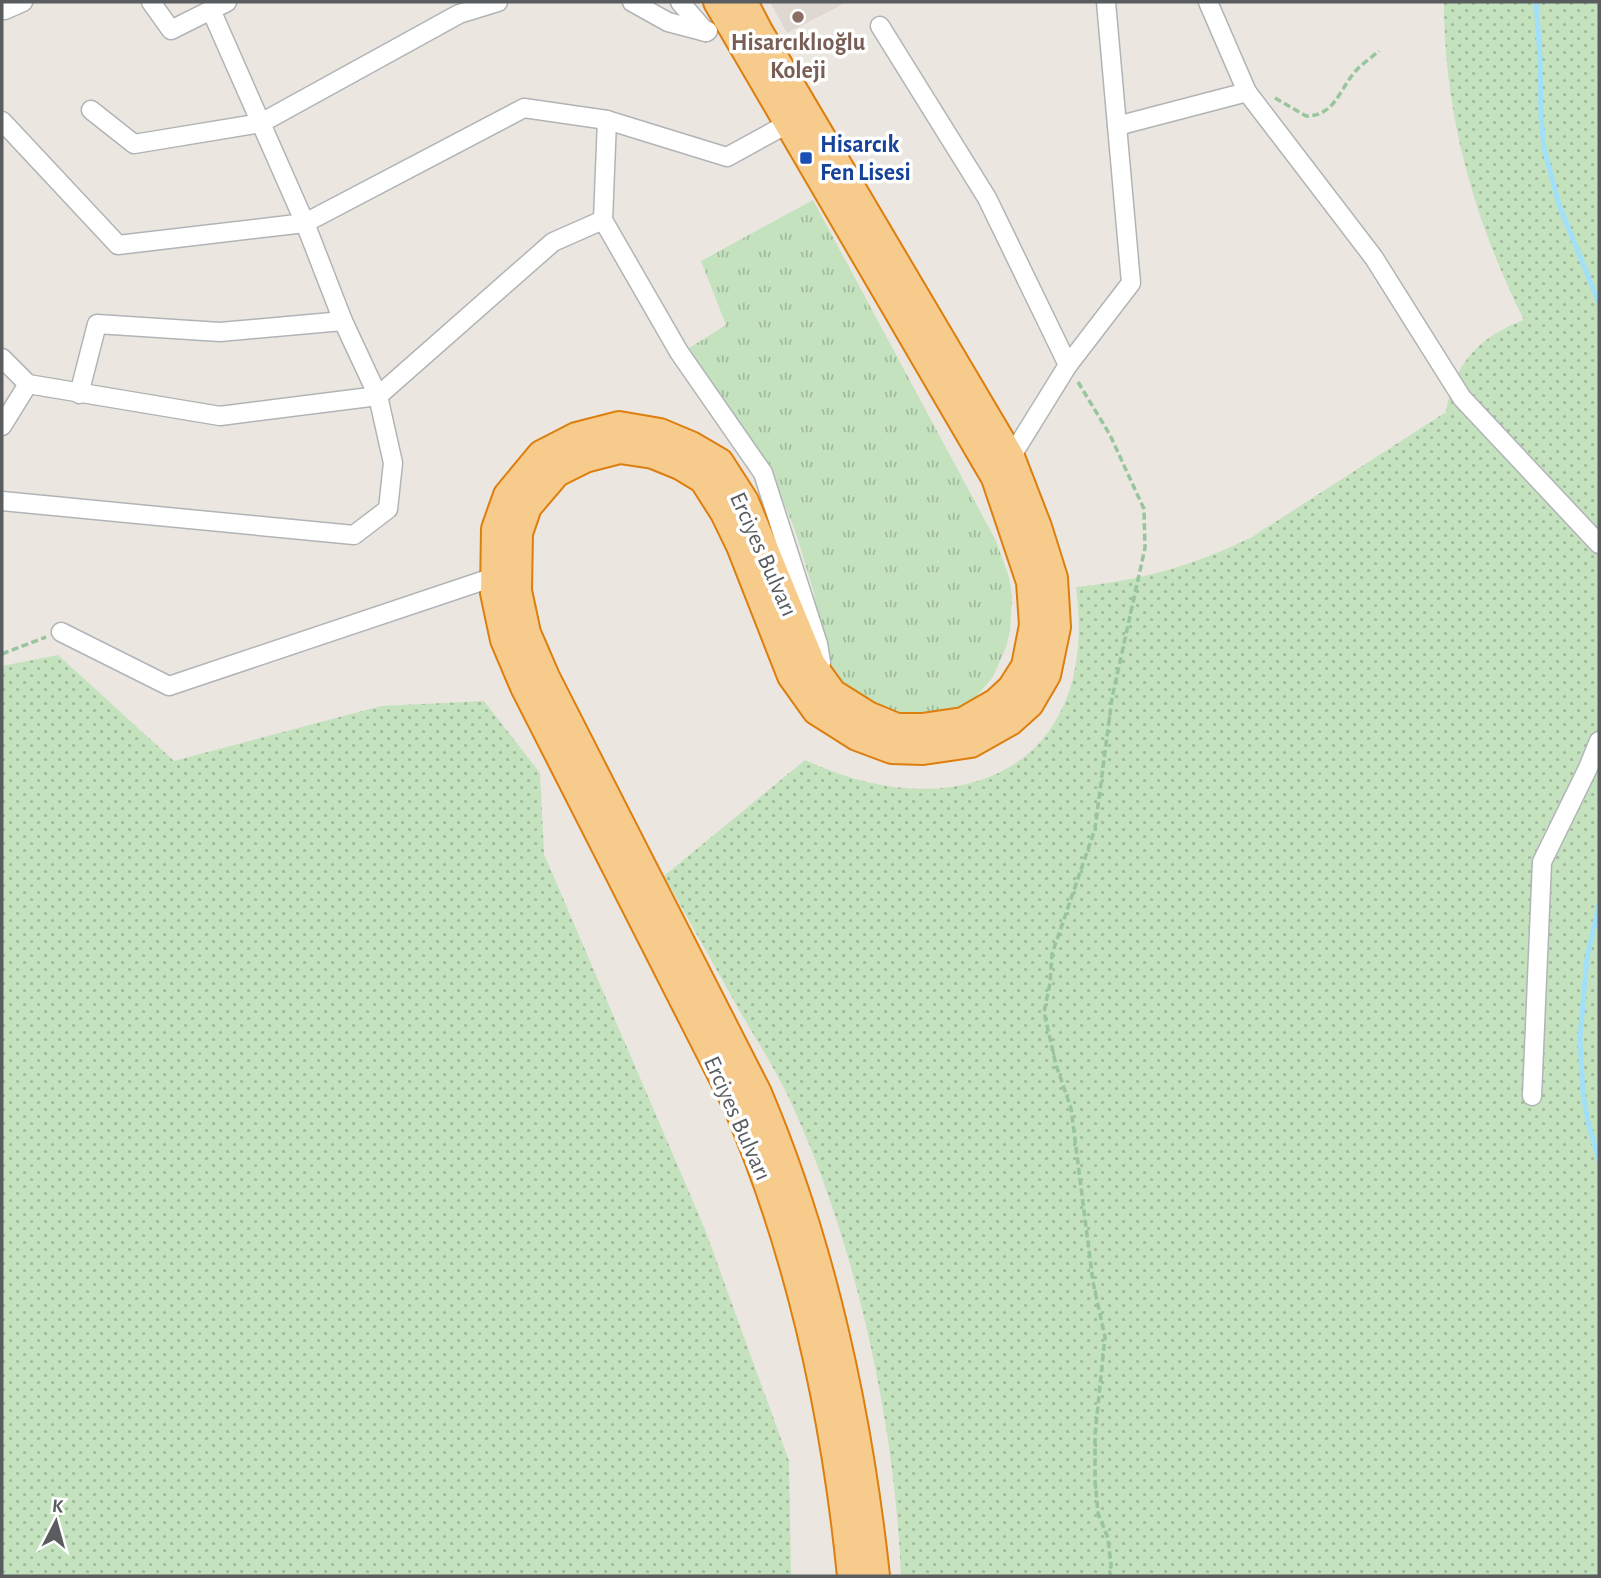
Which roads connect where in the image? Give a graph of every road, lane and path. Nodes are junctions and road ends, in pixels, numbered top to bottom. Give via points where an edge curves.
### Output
1 (23, 2) edge
2 (151, 2) edge
3 (498, 2) edge
4 (632, 2) edge
5 (680, 2) edge
6 (1106, 2) edge
7 (1208, 2) edge
8 (219, 6) edge
9 (5, 10) dead end
10 (723, 14) edge
11 (880, 26) dead end
12 (1379, 51) dead end
13 (1247, 92) junction
14 (91, 110) dead end
15 (607, 120) junction
16 (2, 121) edge
17 (261, 123) junction
18 (787, 124) junction
19 (1117, 126) junction
20 (603, 220) junction
21 (305, 223) junction
22 (343, 321) junction
23 (2, 358) edge
24 (1068, 365) junction
25 (28, 384) junction
26 (79, 394) junction
27 (378, 396) junction
28 (2, 426) edge
29 (1011, 457) junction
30 (2, 501) edge
31 (1599, 544) edge
32 (494, 577) junction
33 (61, 632) joint
34 (2, 654) edge
35 (824, 681) junction
36 (1599, 741) edge
37 (1531, 1096) dead end
38 (851, 1576) edge
39 (876, 1576) edge
40 (1110, 1576) edge

1 - 9 street
2 - 8 street via 171,30
3 - 17 street via 459,14
4 - 10 street via 668,22
5 - 10 street
6 - 19 street
7 - 13 street
8 - 17 street
10 - 18 highway, Erciyes Bulvarı
10 - 29 highway, Erciyes Bulvarı via 759,32
11 - 24 street via 987,198
12 - 13 path via 1354,72 1331,107 1315,116 1299,113 1266,94
13 - 19 street
13 - 31 street via 1374,258 1462,398
14 - 17 street via 134,144
15 - 18 street via 727,157
15 - 20 street
15 - 21 street via 524,108
16 - 21 street via 118,245
17 - 21 street
18 - 35 highway, Erciyes Bulvarı via 995,478 1030,582 1033,625 1025,666 1011,688 963,721 897,727 833,693
19 - 24 street via 1131,283
20 - 27 street via 553,243
20 - 35 street via 679,352 763,473 818,644
21 - 22 street
22 - 26 street via 220,332 97,324
22 - 27 street
23 - 25 street
24 - 29 street
24 - 40 path via 1110,435 1143,509 1145,548 1112,698 1095,829 1052,954 1044,1012 1071,1108 1091,1269 1105,1337 1095,1480 1098,1513 1108,1538
25 - 26 street
25 - 28 street
26 - 27 street via 220,416
27 - 30 street via 393,463 388,509 354,535
29 - 39 highway, Erciyes Bulvarı via 1054,578 1057,627 1048,675 1030,704 1010,722 971,744 892,750 857,737 816,711 791,676 724,513 703,480 680,466 653,455 620,450 585,459 557,473 528,507 519,533 518,591 527,633 541,666 758,1093 784,1155 854,1416
32 - 33 street via 169,685
32 - 35 highway, Erciyes Bulvarı via 495,528 507,495 541,454 576,436 619,425 660,432 720,462 745,501 808,654
32 - 38 highway, Erciyes Bulvarı via 504,640 524,687 736,1104 761,1163 808,1323 830,1420
33 - 34 path
36 - 37 street via 1542,862

